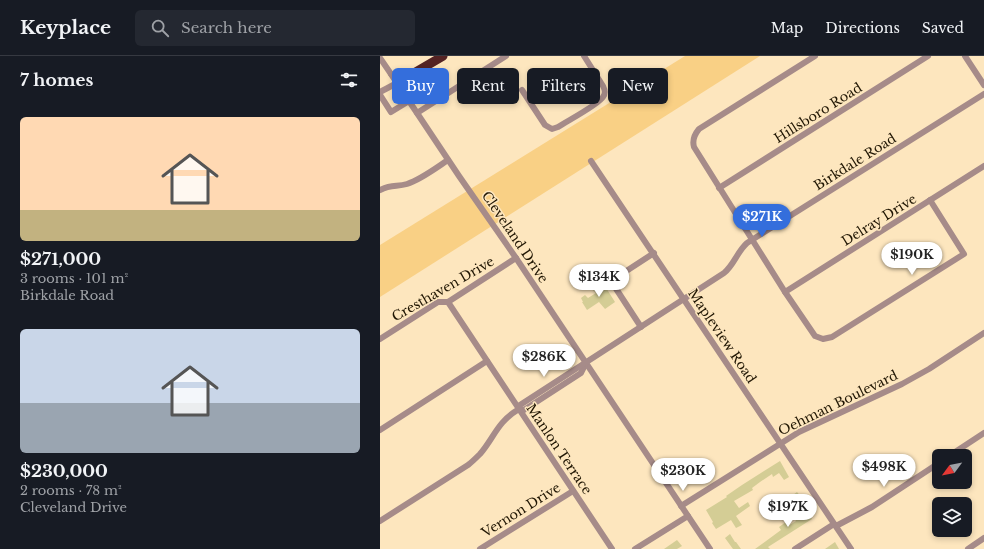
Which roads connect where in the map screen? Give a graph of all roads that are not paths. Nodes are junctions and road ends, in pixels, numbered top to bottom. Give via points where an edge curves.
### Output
1 (386, 56) edge
2 (443, 56) edge
3 (506, 56) edge
4 (584, 56) edge
5 (814, 56) edge
6 (928, 56) edge
7 (965, 56) edge
8 (380, 58) edge
9 (423, 68) edge
10 (392, 76) edge
11 (984, 85) edge
12 (392, 86) edge
13 (522, 90) dead end
14 (380, 94) edge
15 (984, 94) edge
16 (405, 104) edge
17 (410, 104) edge
18 (417, 113) junction
19 (448, 160) junction
20 (591, 161) dead end
21 (984, 166) edge
22 (720, 188) junction
23 (380, 190) edge
24 (930, 200) junction
25 (752, 240) junction
26 (654, 253) junction
27 (516, 258) junction
28 (785, 292) junction
29 (684, 298) junction
30 (448, 302) junction
31 (640, 327) junction
32 (984, 333) edge
33 (380, 339) edge
34 (487, 361) junction
35 (586, 363) junction
36 (519, 409) junction
37 (380, 430) edge
38 (984, 433) edge
39 (780, 443) junction
40 (960, 449) edge
41 (932, 468) edge
42 (573, 491) junction
43 (681, 506) junction
44 (688, 516) junction
45 (380, 521) edge
46 (835, 525) junction
47 (984, 538) edge
48 (480, 549) edge
49 (612, 549) edge
50 (635, 549) edge
51 (710, 549) edge
52 (795, 549) edge
53 (851, 549) edge
54 (968, 549) edge

1 - 8 highway
2 - 9 highway
3 - 18 street
4 - 13 street via 604,86 605,94 599,102 558,127 552,129 545,125
5 - 22 street via 699,130 694,137 694,147
6 - 22 street, Hillsboro Road
7 - 11 street
8 - 10 street, Cleveland Drive, bridge
12 - 14 street
14 - 16 street via 391,112
15 - 25 street, Birkdale Road
17 - 18 street, Cleveland Drive
18 - 19 street, Cleveland Drive
19 - 23 street via 412,182 391,185
19 - 27 street, Cleveland Drive
20 - 26 street, Mapleview Road
21 - 24 street, Delray Drive
22 - 25 street
24 - 28 street, Delray Drive
24 - 28 street via 964,254 832,337 823,339 815,336
25 - 28 street
25 - 29 street, Birkdale Road via 741,248 733,264 724,273
26 - 29 street, Mapleview Road
26 - 31 street via 612,281
27 - 30 street, Cresthaven Drive
27 - 35 street, Cleveland Drive
29 - 31 street, Birkdale Road
29 - 39 street, Mapleview Road
30 - 33 street, Cresthaven Drive via 438,302
30 - 34 street, Manlon Terrace
31 - 35 street, Birkdale Road
32 - 39 street, Oehman Boulevard via 902,384
34 - 36 street, Manlon Terrace
34 - 37 street
35 - 36 street, Birkdale Road via 551,388 520,405
35 - 43 street, Cleveland Drive
36 - 42 street, Manlon Terrace
36 - 45 street, Birkdale Road via 508,415 480,454 468,466
38 - 40 street
39 - 43 street, Oehman Boulevard
39 - 46 street, Mapleview Road
41 - 46 street via 872,507
42 - 48 street, Vernon Drive
42 - 49 street, Manlon Terrace
43 - 44 street, Cleveland Drive
44 - 50 street
44 - 51 street, Cleveland Drive
46 - 52 street
46 - 53 street, Mapleview Road
47 - 54 street

